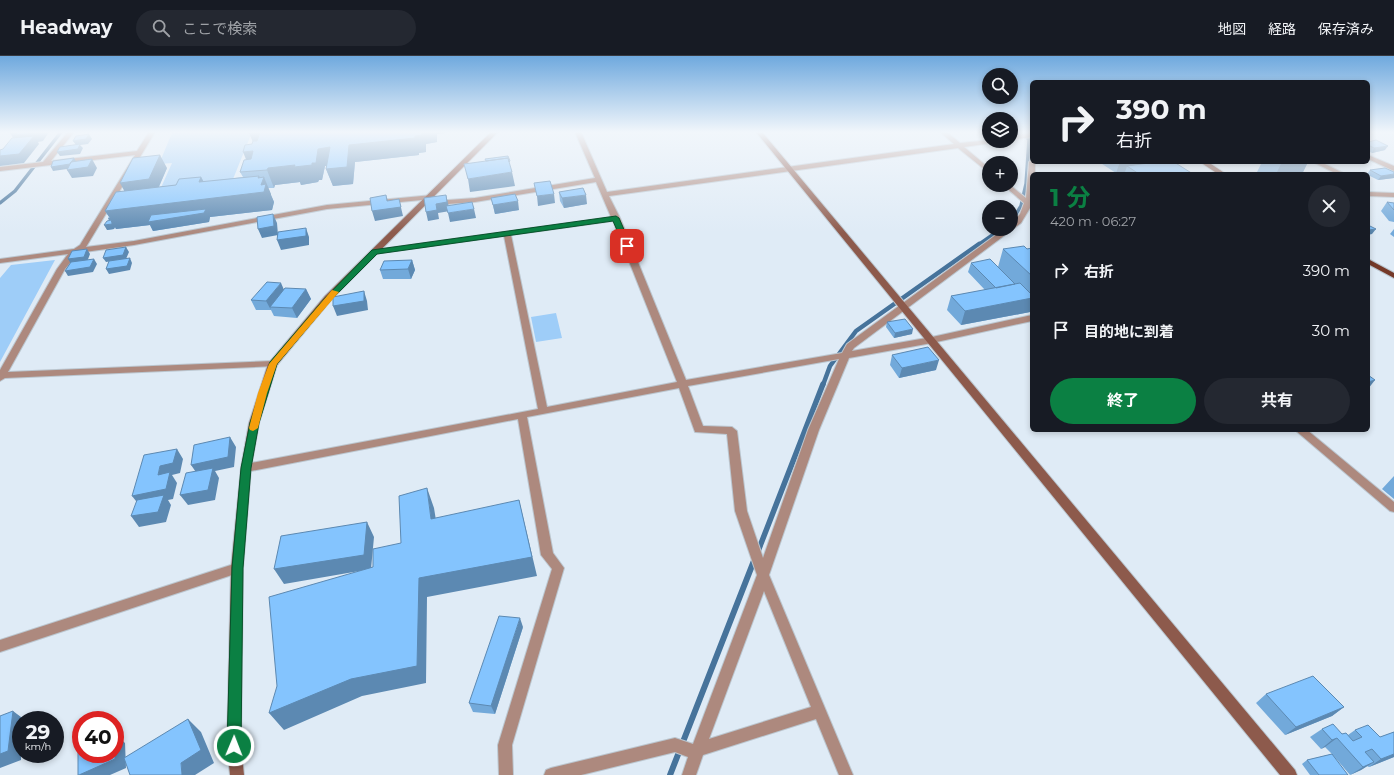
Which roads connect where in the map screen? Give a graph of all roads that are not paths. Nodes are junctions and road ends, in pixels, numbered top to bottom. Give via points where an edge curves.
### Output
1 (39, 166) edge
2 (132, 166) edge
3 (462, 166) edge
4 (592, 166) edge
5 (786, 166) edge
6 (821, 166) edge
7 (1209, 166) edge
8 (1324, 166) edge
9 (0, 169) edge
10 (790, 170) junction
11 (1220, 172) edge
12 (1338, 172) edge
13 (598, 180) junction
14 (1370, 187) edge
15 (1030, 189) edge
16 (1015, 192) edge
17 (605, 194) junction
18 (1370, 194) edge
19 (1385, 195) junction
20 (1394, 195) edge
21 (428, 200) junction
22 (1029, 203) edge
23 (616, 218) junction
24 (1018, 223) edge
25 (507, 234) junction
26 (999, 236) edge
27 (374, 252) junction
28 (73, 253) junction
29 (0, 261) edge
30 (1370, 262) edge
31 (1394, 276) edge
32 (903, 305) junction
33 (1030, 318) edge
34 (932, 340) junction
35 (844, 355) junction
36 (273, 364) junction
37 (1, 376) edge
38 (684, 384) junction
39 (543, 411) junction
40 (522, 415) junction
41 (1302, 432) edge
42 (246, 468) junction
43 (1394, 508) edge
44 (238, 568) junction
45 (763, 573) junction
46 (0, 646) edge
47 (820, 711) junction
48 (695, 750) junction
49 (237, 775) edge
50 (506, 775) edge
51 (551, 775) edge
52 (689, 775) edge
53 (846, 775) edge
54 (1290, 775) edge

1 - 9 street
2 - 28 street via 83,246
3 - 21 street
4 - 13 street
5 - 10 street
6 - 10 street
7 - 11 main road
8 - 12 street
10 - 17 street
10 - 32 street
13 - 17 street
13 - 21 street via 475,200
14 - 19 street
15 - 22 street
16 - 22 street
17 - 23 street
18 - 19 street
19 - 20 street
21 - 27 street
21 - 28 street via 327,207
22 - 24 street via 1027,211
23 - 25 street
23 - 38 street
25 - 27 street
25 - 39 street
26 - 32 street
27 - 36 street via 328,298
28 - 29 street
28 - 37 street via 61,269
30 - 31 main road
32 - 34 street
32 - 35 street via 850,346
33 - 34 street
34 - 35 street
34 - 54 street
35 - 38 street
35 - 45 street via 802,459
36 - 37 street
36 - 42 street via 254,423
38 - 39 street
38 - 45 street via 699,429 732,432 741,511
39 - 40 street
40 - 42 street
40 - 50 street via 547,555 558,568 505,745
41 - 43 street
42 - 44 street
44 - 46 street
44 - 49 street via 234,746
45 - 47 street
45 - 48 street
47 - 48 street
47 - 53 street
48 - 51 street via 675,745
48 - 52 street

